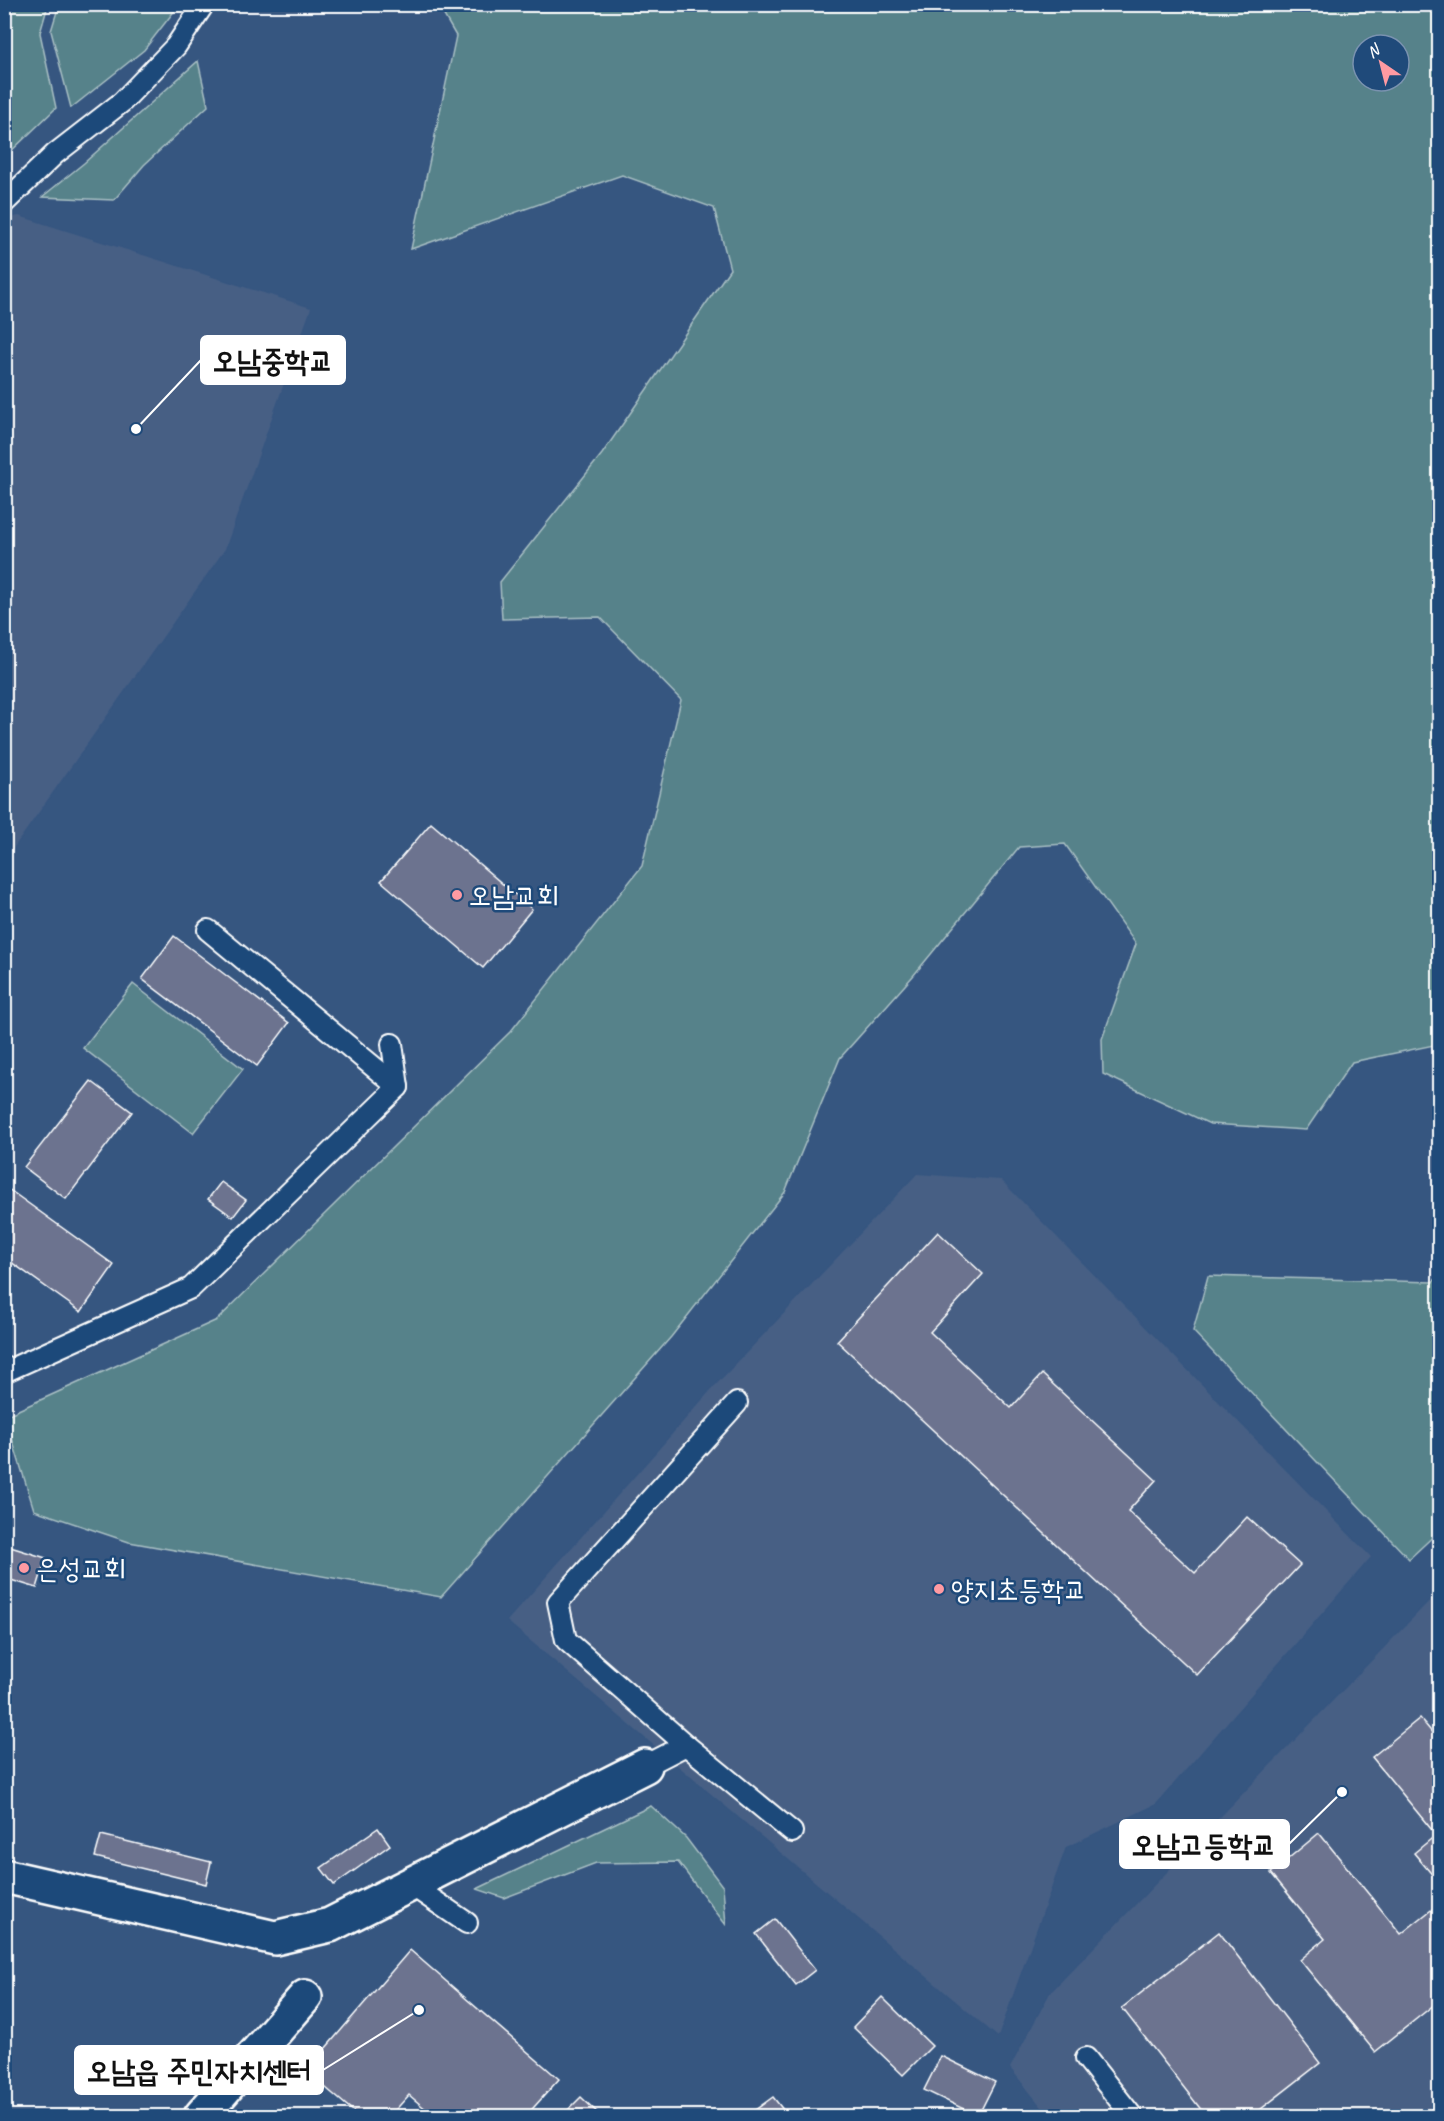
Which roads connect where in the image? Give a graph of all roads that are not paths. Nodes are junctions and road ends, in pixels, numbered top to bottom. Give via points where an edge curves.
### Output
1 (204, 4) edge
2 (4, 203) edge
3 (208, 930) dead end
4 (392, 1044) dead end
5 (398, 1088) junction
6 (4, 1372) edge
7 (737, 1403) dead end
8 (686, 1745) junction
9 (645, 1766) joint
10 (792, 1832) dead end
11 (4, 1876) edge
12 (410, 1884) junction
13 (467, 1923) dead end
14 (305, 1997) dead end
15 (1086, 2058) dead end
16 (201, 2116) edge
17 (1132, 2116) edge

1 - 2 lane via 176,46 122,102 55,154
3 - 5 lane
4 - 5 lane
5 - 6 lane via 191,1288
7 - 8 lane via 558,1602 566,1640
8 - 9 lane
8 - 10 lane
9 - 12 street
11 - 12 street via 275,1938 330,1925
12 - 13 lane
14 - 16 street
15 - 17 lane

